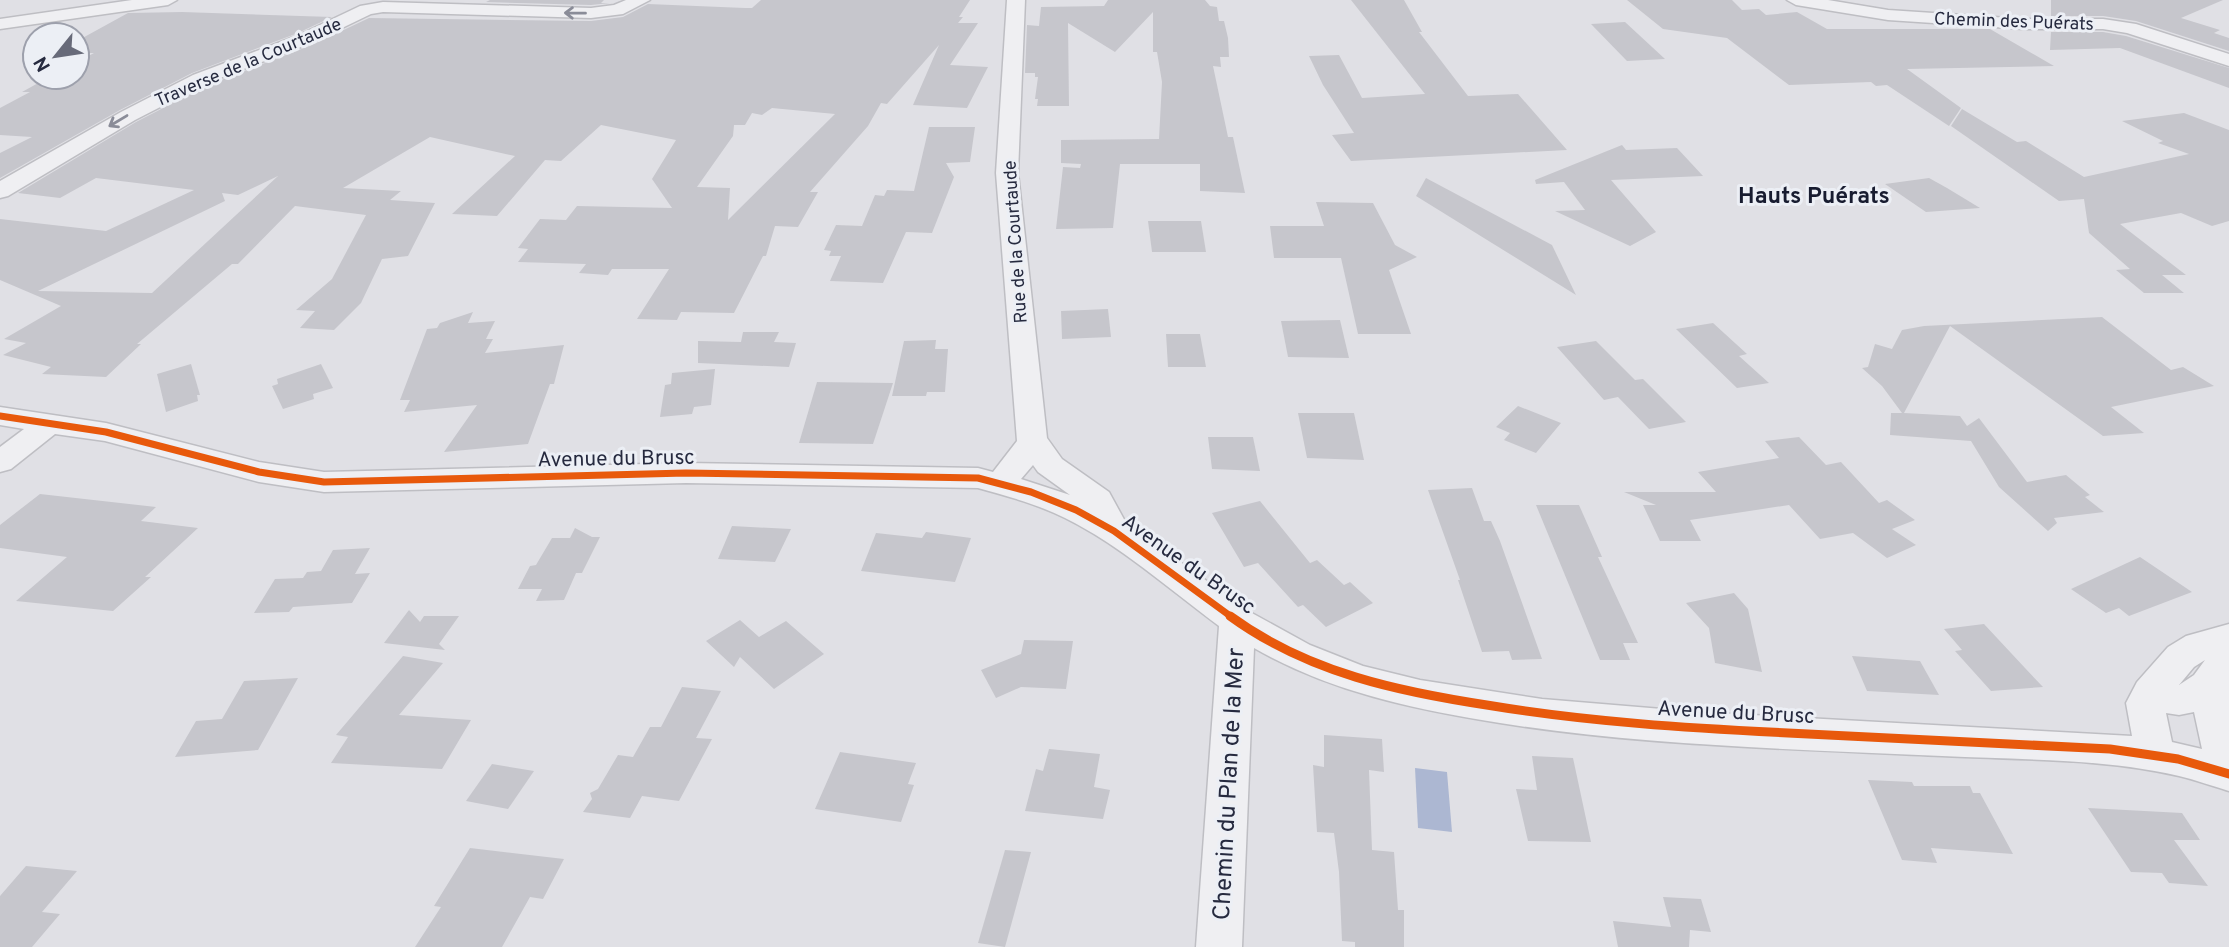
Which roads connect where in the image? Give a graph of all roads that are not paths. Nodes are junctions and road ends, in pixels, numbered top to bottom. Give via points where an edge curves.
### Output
1 (167, 0) edge
2 (341, 0) edge
3 (641, 0) edge
4 (1016, 0) edge
5 (1796, 0) edge
6 (372, 4) edge
7 (0, 24) edge
8 (2229, 60) edge
9 (0, 191) edge
10 (0, 416) edge
11 (50, 423) junction
12 (1041, 453) junction
13 (0, 462) edge
14 (1000, 483) junction
15 (1114, 531) junction
16 (1237, 621) junction
17 (2229, 638) edge
18 (2229, 652) edge
19 (2210, 686) junction
20 (2150, 692) junction
21 (2155, 755) junction
22 (2228, 774) edge
23 (1219, 947) edge

1 - 7 street
2 - 6 street
3 -> 6 street, Traverse de la Courtaude via 617,10 591,13
4 - 12 street, Rue de la Courtaude via 1007,173
5 - 8 street, Chemin des Puérats via 1901,16 2103,24 2130,28
6 -> 9 street, Traverse de la Courtaude via 305,39 201,79
10 - 11 street, Avenue du Brusc
11 - 13 street
11 - 14 street, Avenue du Brusc via 106,432 259,472 324,482 686,473 944,476
12 - 14 street via 1042,476
12 - 15 street via 1098,500
14 - 15 street, Avenue du Brusc via 1076,510
15 - 16 street, Avenue du Brusc
16 - 21 street, Avenue du Brusc via 1297,655 1356,679 1481,706 1698,728
16 - 23 street, Chemin du Plan de la Mer
17 - 20 street via 2199,646 2181,657
18 - 19 street
19 - 20 street via 2197,697 2175,700
19 - 22 street via 2211,711
20 - 21 street via 2145,703
21 - 22 street, Avenue du Brusc

